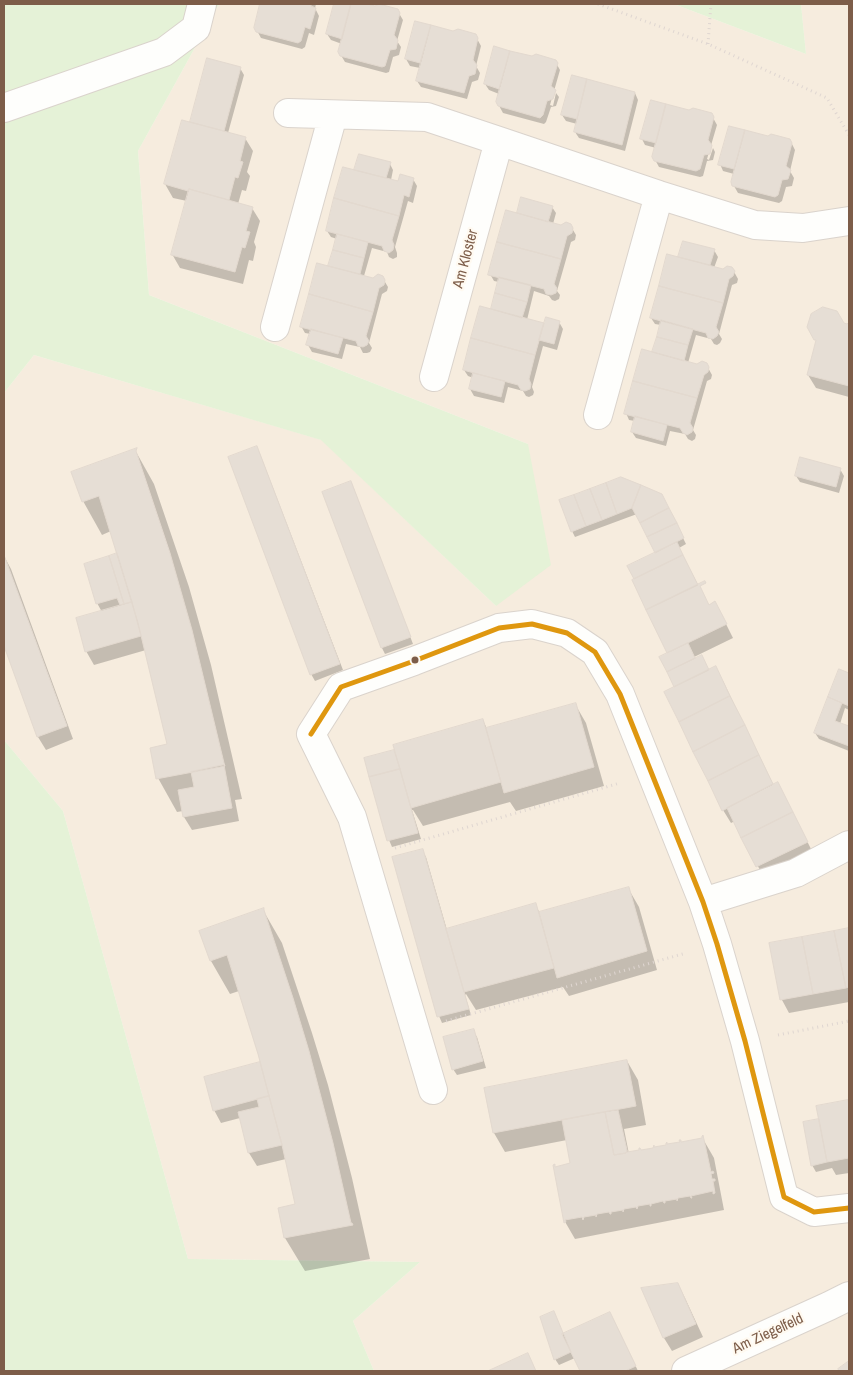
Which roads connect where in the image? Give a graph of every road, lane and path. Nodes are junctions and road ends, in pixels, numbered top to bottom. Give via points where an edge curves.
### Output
1 (202, 4) edge
2 (598, 4) edge
3 (711, 4) edge
4 (708, 44) junction
5 (4, 108) edge
6 (288, 113) dead end
7 (333, 115) junction
8 (849, 136) edge
9 (499, 141) junction
10 (659, 195) junction
11 (849, 221) edge
12 (275, 327) dead end
13 (434, 377) dead end
14 (598, 415) dead end
15 (652, 774) junction
16 (849, 845) edge
17 (363, 857) junction
18 (703, 902) junction
19 (717, 944) junction
20 (849, 1021) edge
21 (415, 1030) junction
22 (745, 1041) junction
23 (433, 1090) dead end
24 (849, 1208) edge
25 (849, 1296) edge
26 (686, 1371) edge

1 - 5 street via 196,28 164,52
2 - 4 path
3 - 4 path
4 - 8 path via 827,98
6 - 7 street
7 - 9 street via 427,118
7 - 12 street
9 - 10 street
9 - 13 street, Am Kloster
10 - 11 street via 755,226 803,228
10 - 14 street
15 - 17 path
15 - 17 street via 620,694 595,652 567,632 532,624 499,628 341,687 311,734 352,817
15 - 18 street
16 - 18 street via 796,873
17 - 21 street
18 - 19 street
19 - 21 path
19 - 22 street
20 - 22 path
21 - 23 street
22 - 24 street via 784,1196 814,1212
25 - 26 street, Am Ziegelfeld

